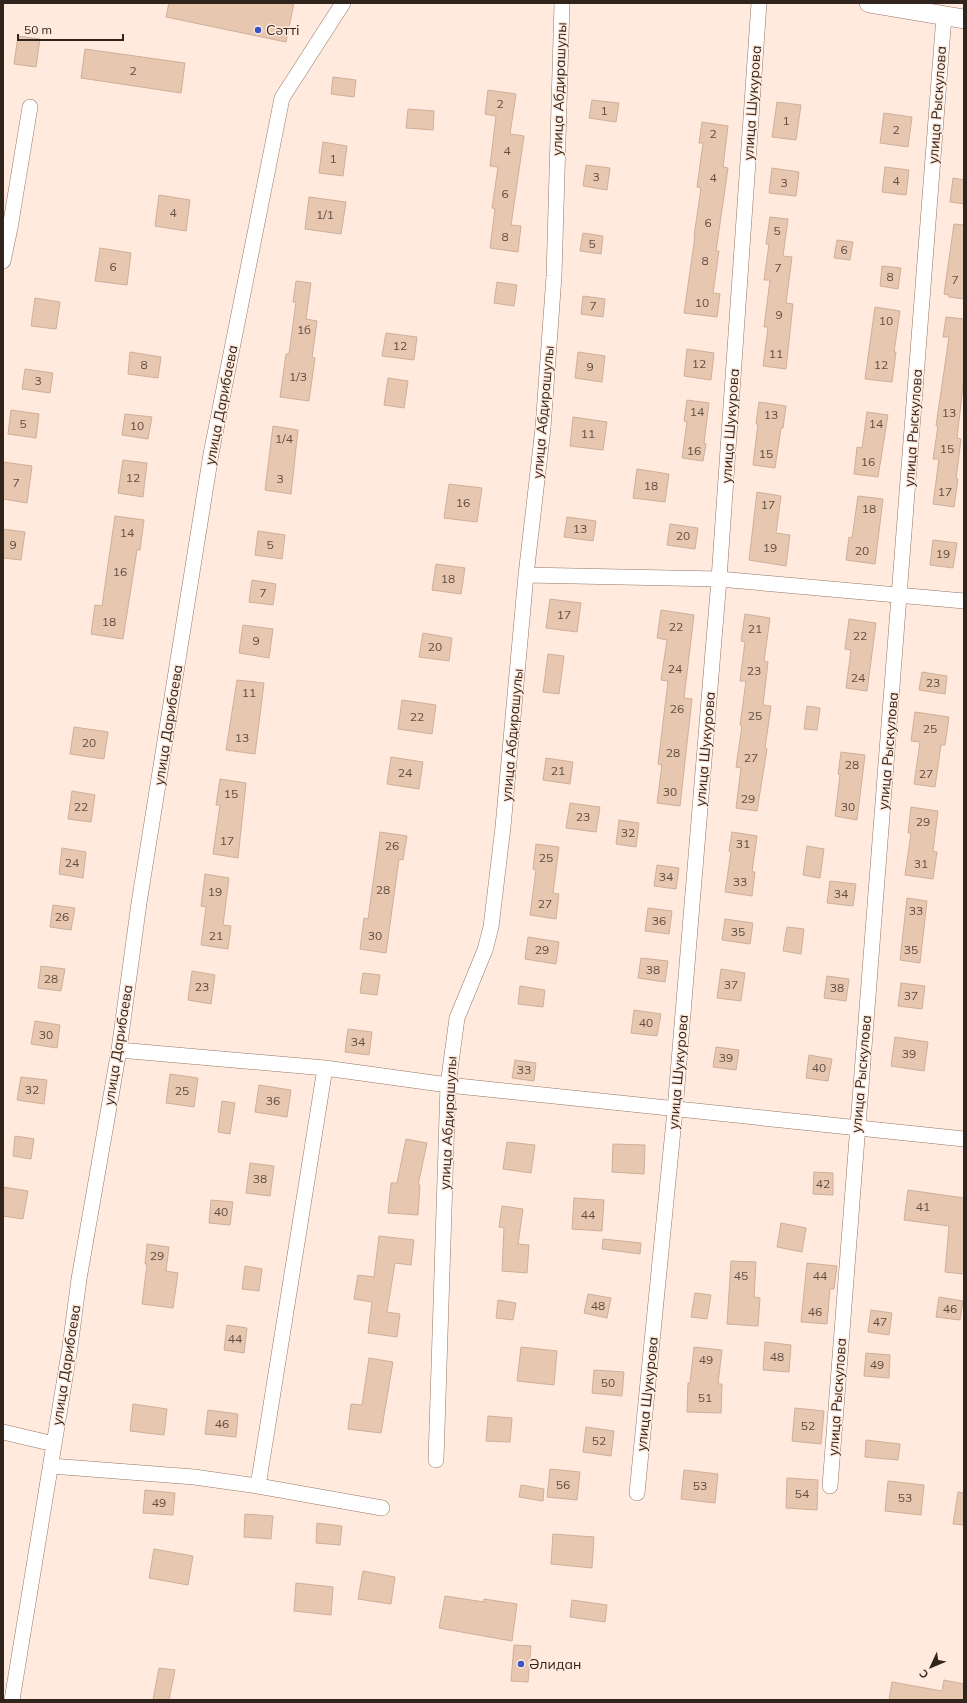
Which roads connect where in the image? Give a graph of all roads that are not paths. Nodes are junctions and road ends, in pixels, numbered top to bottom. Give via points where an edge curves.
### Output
1 (343, 3) edge
2 (562, 3) edge
3 (759, 3) edge
4 (869, 3) edge
5 (944, 16) junction
6 (964, 19) edge
7 (30, 107) dead end
8 (3, 261) edge
9 (526, 575) junction
10 (720, 579) junction
11 (900, 595) junction
12 (964, 601) edge
13 (119, 1050) junction
14 (325, 1068) junction
15 (448, 1085) junction
16 (675, 1110) junction
17 (857, 1128) junction
18 (964, 1139) edge
19 (3, 1432) edge
20 (54, 1444) junction
21 (436, 1460) dead end
22 (51, 1466) junction
23 (258, 1486) junction
24 (830, 1486) dead end
25 (637, 1493) dead end
26 (382, 1508) dead end
27 (12, 1700) edge

1 - 13 street, улица Дарибаева via 282,98 211,454
2 - 9 street, улица Абдирашулы via 554,276 543,428
3 - 10 street, улица Шукурова
4 - 5 street
5 - 6 street
5 - 11 street, улица Рыскулова
7 - 8 street
9 - 10 street
9 - 15 street, улица Абдирашулы via 503,827 491,927 485,950 457,1018
10 - 11 street
10 - 16 street, улица Шукурова
11 - 12 street
11 - 17 street, улица Рыскулова
13 - 14 street
13 - 20 street, улица Дарибаева via 79,1279
14 - 15 street
14 - 23 street
15 - 16 street
15 - 21 street, улица Абдирашулы
16 - 17 street
16 - 25 street, улица Шукурова
17 - 18 street
17 - 24 street, улица Рыскулова
19 - 20 street
20 - 22 street, улица Дарибаева
22 - 23 street via 194,1477
22 - 27 street, улица Дарибаева
23 - 26 street

